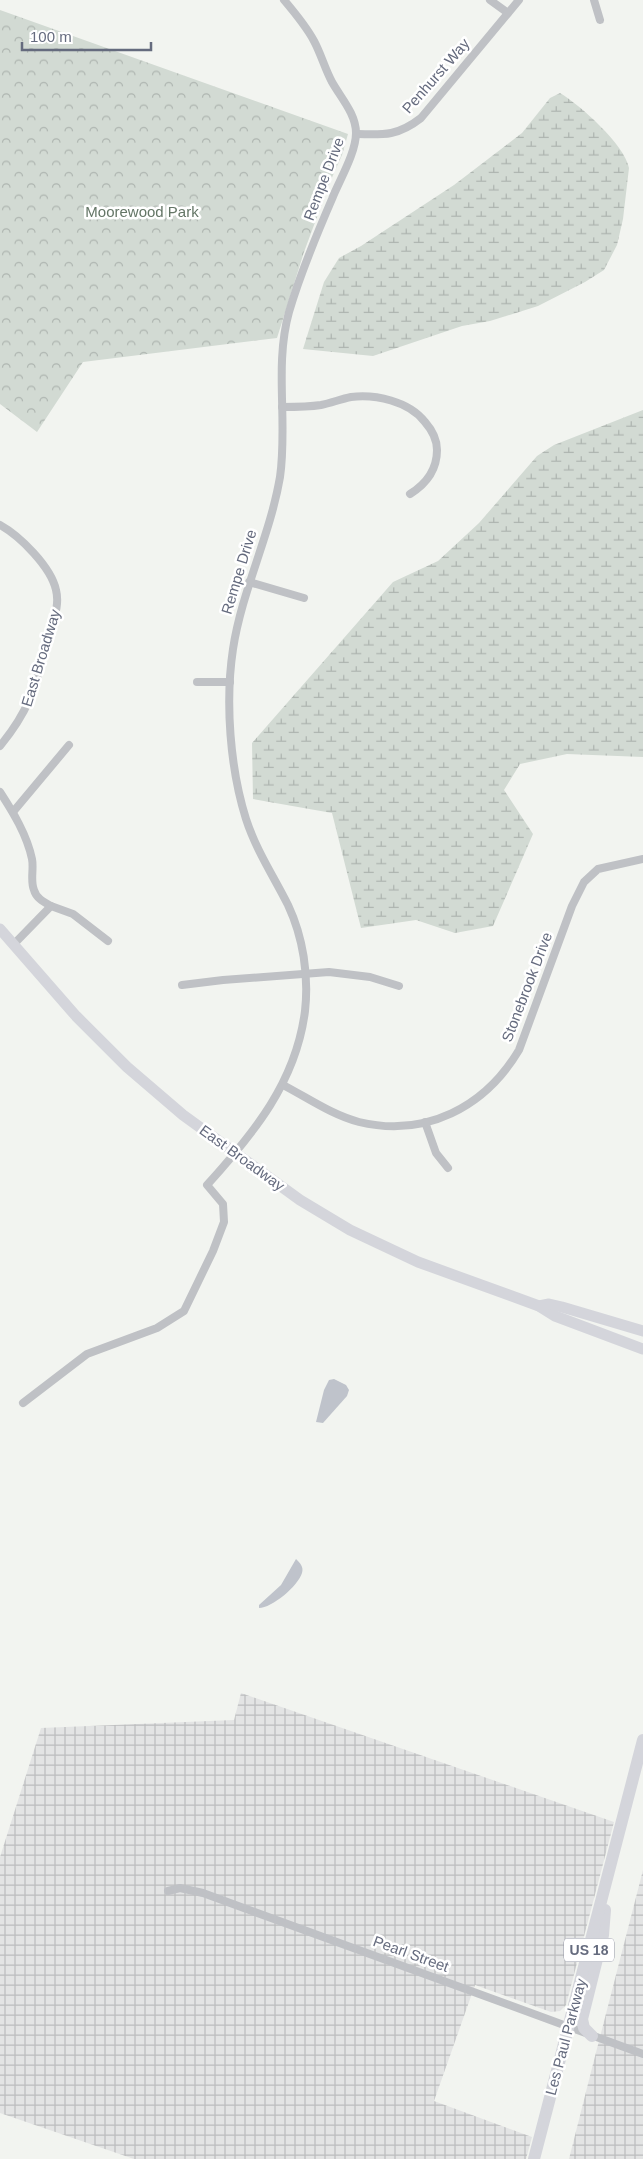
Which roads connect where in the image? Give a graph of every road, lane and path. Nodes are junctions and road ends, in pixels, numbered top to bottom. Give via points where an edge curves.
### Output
1 (284, 0) edge
2 (490, 0) edge
3 (519, 0) edge
4 (594, 0) edge
5 (508, 13) junction
6 (600, 20) dead end
7 (356, 134) junction
8 (282, 407) junction
9 (410, 494) dead end
10 (0, 525) edge
11 (250, 582) junction
12 (304, 598) dead end
13 (197, 682) dead end
14 (230, 682) junction
15 (69, 744) dead end
16 (0, 746) edge
17 (0, 792) edge
18 (13, 812) junction
19 (643, 859) edge
20 (51, 906) junction
21 (0, 929) edge
22 (108, 941) dead end
23 (13, 945) junction
24 (306, 974) junction
25 (182, 986) dead end
26 (399, 986) dead end
27 (283, 1085) junction
28 (425, 1122) junction
29 (236, 1154) junction
30 (448, 1168) dead end
31 (539, 1306) junction
32 (643, 1331) edge
33 (643, 1349) edge
34 (23, 1403) dead end
35 (643, 1740) edge
36 (608, 1875) junction
37 (168, 1891) dead end
38 (568, 2026) junction
39 (592, 2036) junction
40 (643, 2054) edge
41 (534, 2159) edge

1 - 7 street, Rempe Drive via 314,40 329,76 350,111
2 - 5 street
3 - 5 street, Penhurst Way
4 - 6 street
5 - 7 street, Penhurst Way via 421,118 392,134
7 - 8 street, Rempe Drive via 290,310 282,366
8 - 9 street via 370,397 415,412 431,430 437,454 427,479
8 - 11 street, Rempe Drive via 283,448 278,486
10 - 16 street, East Broadway via 17,537 46,569 58,601 30,702
11 - 12 street
11 - 14 street, Rempe Drive via 233,647
13 - 14 street
14 - 24 street, Rempe Drive via 232,751 246,819 298,930
15 - 18 street
17 - 18 street
18 - 20 street via 32,858 34,891
19 - 28 street, Stonebrook Drive via 607,866 592,873 584,882 572,906 525,1035 509,1066 474,1101 455,1112
20 - 22 street via 72,914
20 - 23 street
21 - 23 main road, East Broadway
23 - 29 main road, East Broadway via 121,1062 179,1112
24 - 25 street
24 - 26 street via 350,973
24 - 27 street, Rempe Drive via 302,1029
27 - 28 street, Stonebrook Drive via 359,1122 392,1126
27 - 29 street, Rempe Drive
28 - 30 street via 436,1153
29 - 31 main road, East Broadway via 307,1205 363,1236 430,1267
29 - 34 street, Rempe Drive via 207,1186 223,1204 224,1222 184,1311 158,1328 87,1354
31 - 32 main road, East Broadway via 562,1307
31 - 33 main road, East Broadway via 555,1316
35 - 36 main road, Les Paul Parkway / US 18
36 - 38 main road, Les Paul Parkway / US 18
36 - 39 main road via 603,1935 582,2019 584,2028
37 - 38 street, Pearl Street via 192,1889
38 - 39 street, Pearl Street
38 - 41 main road, Les Paul Parkway / US 18
39 - 40 street, Pearl Street

